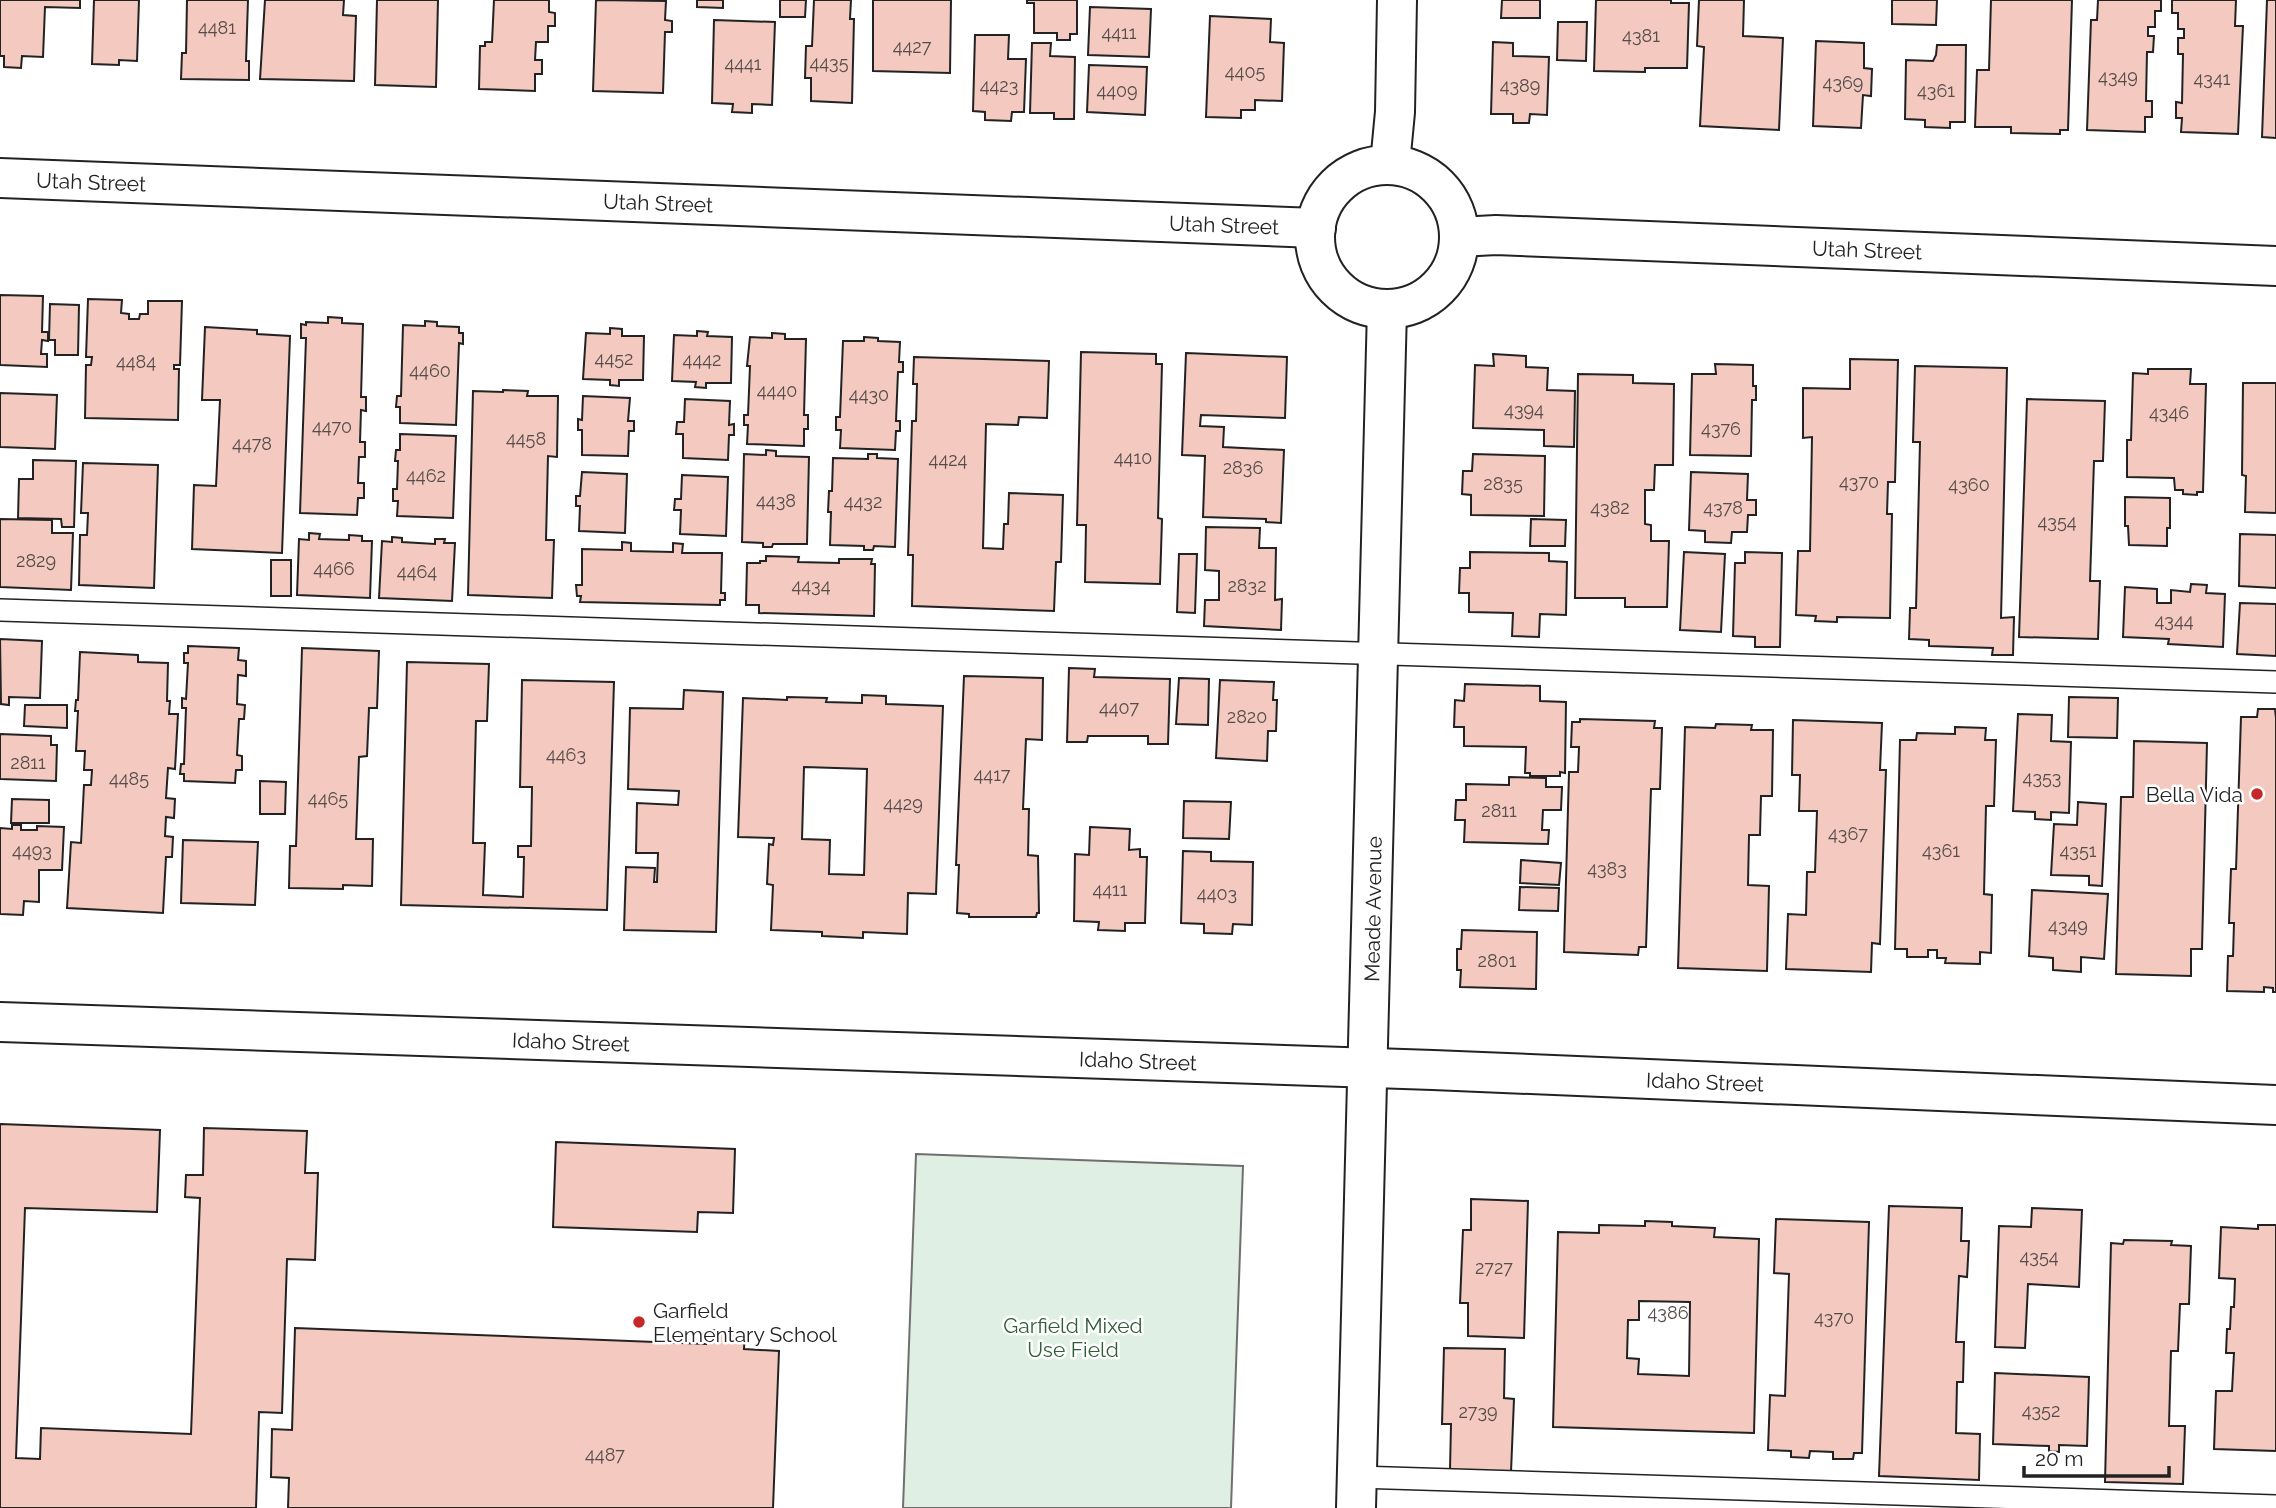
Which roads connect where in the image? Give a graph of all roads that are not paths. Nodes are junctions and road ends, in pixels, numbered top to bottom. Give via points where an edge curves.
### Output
1 (1397, 0) edge
2 (1390, 164) junction
3 (0, 178) edge
4 (1316, 228) junction
5 (1459, 237) junction
6 (2276, 266) edge
7 (1387, 309) junction
8 (0, 610) edge
9 (1379, 654) junction
10 (2276, 682) edge
11 (0, 1022) edge
12 (1368, 1069) junction
13 (2276, 1105) edge
14 (1357, 1493) edge
15 (2276, 1506) edge

1 - 2 street
2 - 4 street via 1350,175 1333,189 1321,207
2 - 5 street via 1425,175 1439,187 1451,202
3 - 4 street, Utah Street
4 - 7 street via 1321,268 1333,284 1367,307
5 - 6 street, Utah Street
5 - 7 street via 1450,274 1438,289 1423,300
7 - 9 street, Meade Avenue
8 - 9 lane
9 - 10 lane
9 - 12 street, Meade Avenue
11 - 12 street, Idaho Street
12 - 13 street, Idaho Street
12 - 14 street, Meade Avenue
14 - 15 lane

